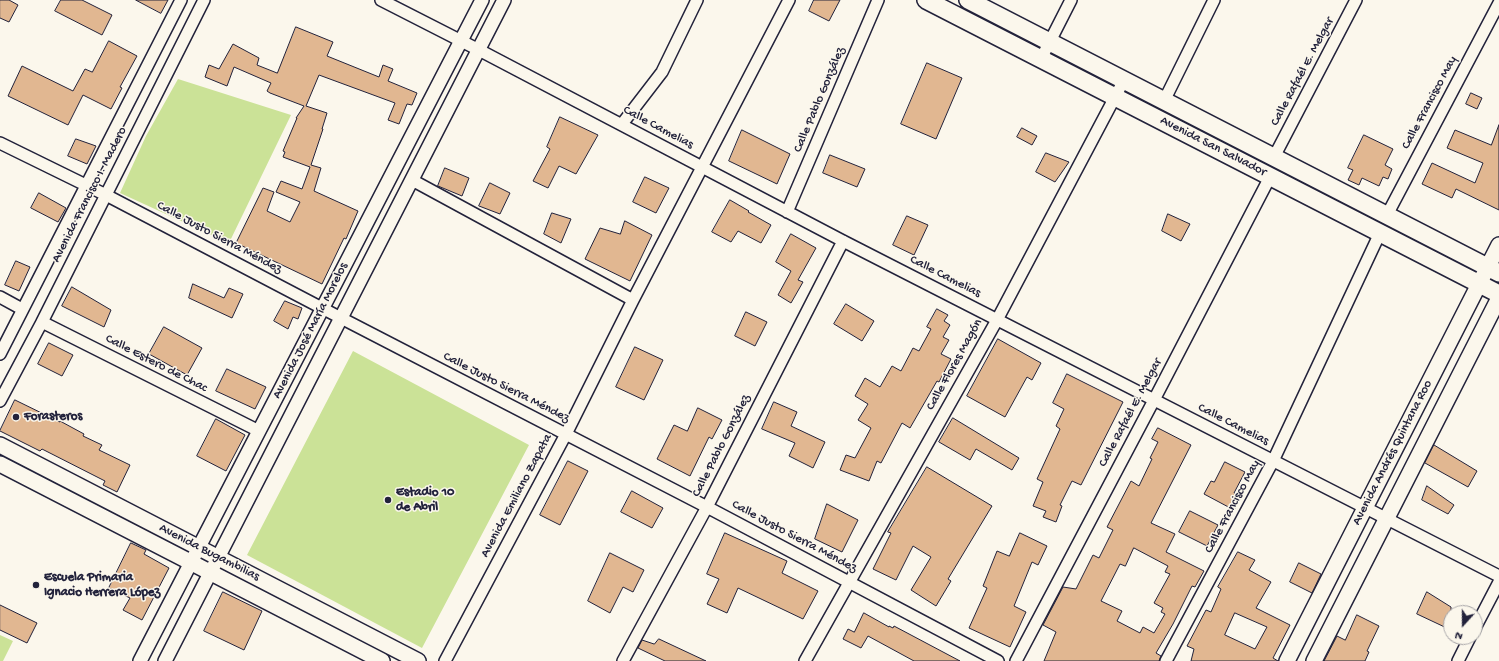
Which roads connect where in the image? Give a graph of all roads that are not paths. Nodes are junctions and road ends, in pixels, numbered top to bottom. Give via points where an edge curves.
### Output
1 (182, 0) edge
2 (204, 0) edge
3 (381, 0) edge
4 (482, 0) edge
5 (504, 0) edge
6 (697, 0) edge
7 (789, 0) edge
8 (878, 0) edge
9 (926, 0) edge
10 (968, 0) edge
11 (1071, 0) edge
12 (1214, 0) edge
13 (1356, 0) edge
14 (1499, 3) edge
15 (461, 41) junction
16 (1050, 42) junction
17 (479, 50) junction
18 (1041, 59) junction
19 (1124, 80) junction
20 (1115, 97) junction
21 (1164, 101) junction
22 (622, 124) junction
23 (0, 143) edge
24 (1274, 158) junction
25 (703, 167) junction
26 (1270, 177) junction
27 (412, 180) junction
28 (87, 186) junction
29 (106, 195) junction
30 (787, 212) junction
31 (1387, 215) junction
32 (1380, 233) junction
33 (843, 241) junction
34 (1499, 246) edge
35 (1493, 270) edge
36 (1479, 284) junction
37 (1499, 294) edge
38 (0, 297) edge
39 (1499, 298) edge
40 (633, 300) junction
41 (323, 308) junction
42 (22, 309) junction
43 (341, 318) junction
44 (997, 320) junction
45 (42, 322) junction
46 (0, 354) edge
47 (1154, 400) junction
48 (0, 401) edge
49 (259, 432) junction
50 (566, 434) junction
51 (0, 445) edge
52 (1273, 461) junction
53 (0, 464) edge
54 (707, 507) junction
55 (1365, 507) junction
56 (1387, 519) junction
57 (199, 547) junction
58 (218, 558) junction
59 (191, 562) junction
60 (211, 572) junction
61 (1499, 576) edge
62 (850, 582) junction
63 (1499, 582) edge
64 (1483, 613) edge
65 (1466, 645) edge
66 (140, 661) edge
67 (165, 661) edge
68 (382, 661) edge
69 (418, 661) edge
70 (445, 661) edge
71 (623, 661) edge
72 (805, 661) edge
73 (998, 661) edge
74 (1016, 661) edge
75 (1166, 661) edge
76 (1287, 661) edge
77 (1314, 661) edge
78 (1458, 661) edge

1 - 28 street, Avenida Francisco I. Madero
2 - 29 street, Avenida Francisco I. Madero
3 - 15 street, Calle Camelias
4 - 15 street, Avenida José María Morelos
5 - 17 street, Avenida José María Morelos
6 - 22 street via 662,72
7 - 25 street, Avenida Emiliano Zapata
8 - 30 street, Calle Pablo González
9 - 18 main road, Avenida San Salvador
10 - 16 main road, Avenida San Salvador
11 - 16 street
12 - 21 street
13 - 24 street, Calle Rafaél E. Melgar
14 - 31 street, Calle Francisco May
15 - 17 street, Calle Camelias
15 - 41 street, Avenida José María Morelos
16 - 18 street
16 - 19 main road, Avenida San Salvador
17 - 22 street, Calle Camelias
17 - 27 street, Avenida José María Morelos
18 - 20 main road, Avenida San Salvador
19 - 20 street, Calle Flores Magón
19 - 21 main road, Avenida San Salvador
20 - 26 main road, Avenida San Salvador
20 - 44 street, Calle Flores Magón
21 - 24 main road, Avenida San Salvador
22 - 25 street, Calle Camelias
23 - 28 street, Calle Justo Sierra Méndez
24 - 31 main road, Avenida San Salvador
25 - 30 street, Calle Camelias
25 - 40 street, Avenida Emiliano Zapata
26 - 32 main road, Avenida San Salvador
26 - 47 street, Calle Rafaél E. Melgar
27 - 40 street
27 - 43 street, Avenida José María Morelos
28 - 29 street, Calle Justo Sierra Méndez
28 - 42 street, Avenida Francisco I. Madero
29 - 41 street, Calle Justo Sierra Méndez
29 - 45 street, Avenida Francisco I. Madero
30 - 33 street, Calle Camelias
31 - 35 main road, Avenida San Salvador
32 - 36 main road, Avenida San Salvador
32 - 52 street, Calle Francisco May
33 - 44 street, Calle Camelias
33 - 54 street, Calle Pablo González
34 - 35 main road, Avenida Andrés Quintana Roo
35 - 36 main road, Avenida Andrés Quintana Roo
36 - 37 main road, Avenida San Salvador
36 - 55 main road, Avenida Andrés Quintana Roo
38 - 42 street
39 - 56 main road, Avenida Andrés Quintana Roo
40 - 50 street, Avenida Emiliano Zapata
41 - 43 street, Calle Justo Sierra Méndez
41 - 49 street, Avenida José María Morelos
42 - 46 street, Avenida Francisco I. Madero
43 - 50 street, Calle Justo Sierra Méndez
43 - 58 street, Avenida José María Morelos
44 - 47 street, Calle Camelias
44 - 62 street, Calle Flores Magón
45 - 48 street, Avenida Francisco I. Madero
45 - 49 street, Calle Estero de Chac
47 - 52 street, Calle Camelias
47 - 74 street, Calle Rafaél E. Melgar
49 - 57 street, Avenida José María Morelos
50 - 54 street, Calle Justo Sierra Méndez
50 - 70 street, Avenida Emiliano Zapata
51 - 57 main road, Avenida Bugambilias
52 - 55 street, Calle Camelias
52 - 75 street, Calle Francisco May
53 - 59 main road, Avenida Bugambilias
54 - 62 street, Calle Justo Sierra Méndez
54 - 71 street, Calle Pablo González
55 - 56 street, Calle Camelias
55 - 76 main road, Avenida Andrés Quintana Roo
56 - 61 street, Calle Camelias
56 - 77 main road, Avenida Andrés Quintana Roo
57 - 58 main road, Avenida Bugambilias
57 - 59 street, Avenida José María Morelos
58 - 60 street, Avenida José María Morelos
58 - 69 main road, Avenida Bugambilias
59 - 60 main road, Avenida Bugambilias
59 - 66 street, Avenida José María Morelos
60 - 67 street, Avenida José María Morelos
60 - 68 main road, Avenida Bugambilias
62 - 72 street, Calle Flores Magón
62 - 73 street, Calle Justo Sierra Méndez
63 - 64 street
65 - 78 street

